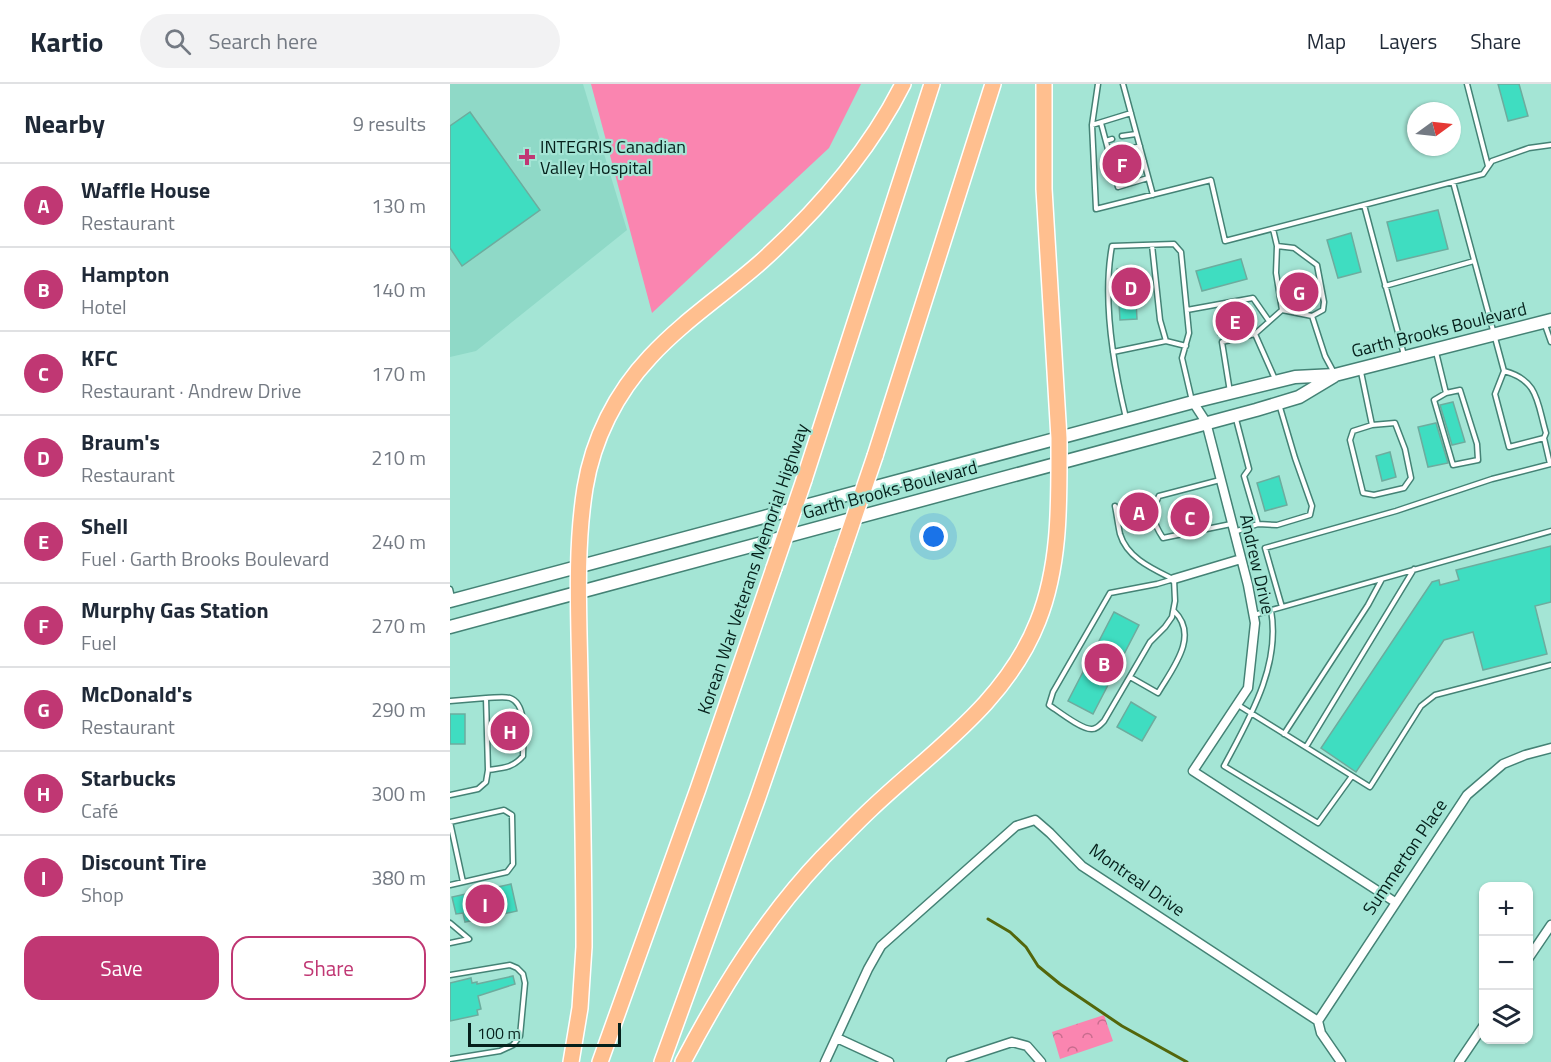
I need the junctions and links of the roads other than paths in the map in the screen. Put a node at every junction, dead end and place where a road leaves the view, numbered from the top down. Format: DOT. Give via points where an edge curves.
graph roads {
  1 [pos="903,84"];
  2 [pos="932,84"];
  3 [pos="993,84"];
  4 [pos="1044,84"];
  5 [pos="1098,84"];
  6 [pos="1123,84"];
  7 [pos="1467,84"];
  8 [pos="1131,113"];
  9 [pos="1101,123"];
  10 [pos="1092,125"];
  11 [pos="1136,134"];
  12 [pos="1122,136"];
  13 [pos="1112,139"];
  14 [pos="1106,141"];
  15 [pos="1551,145"];
  16 [pos="1140,146"];
  17 [pos="1126,150"];
  18 [pos="1116,152"];
  19 [pos="1109,154"];
  20 [pos="1144,160"];
  21 [pos="1130,164"];
  22 [pos="1119,167"];
  23 [pos="1488,167"];
  24 [pos="1113,168"];
  25 [pos="1148,178"];
  26 [pos="1453,182"];
  27 [pos="1153,195"];
  28 [pos="1364,205"];
  29 [pos="1273,229"];
  30 [pos="1152,244"];
  31 [pos="1277,246"];
  32 [pos="1474,261"];
  33 [pos="1385,286"];
  34 [pos="1187,310"];
  35 [pos="1282,310"];
  36 [pos="1312,316"];
  37 [pos="1269,321"];
  38 [pos="1547,321"];
  39 [pos="1255,334"];
  40 [pos="1493,335"];
  41 [pos="1166,341"];
  42 [pos="1551,342"];
  43 [pos="1185,346"];
  44 [pos="1435,349"];
  45 [pos="1113,352"];
  46 [pos="1404,356"];
  47 [pos="1360,368"];
  48 [pos="1504,371"];
  49 [pos="1335,375"];
  50 [pos="1276,382"];
  51 [pos="1230,393"];
  52 [pos="1446,393"];
  53 [pos="1192,402"];
  54 [pos="1279,403"];
  55 [pos="1235,415"];
  56 [pos="1126,419"];
  57 [pos="1206,422"];
  58 [pos="1372,425"];
  59 [pos="1059,438"];
  60 [pos="1544,438"];
  61 [pos="1059,463"];
  62 [pos="1551,464"];
  63 [pos="1221,480"];
  64 [pos="1115,506"];
  65 [pos="1258,524"];
  66 [pos="1233,528"];
  67 [pos="1551,531"];
  68 [pos="1241,559"];
  69 [pos="578,566"];
  70 [pos="1414,569"];
  71 [pos="1382,578"];
  72 [pos="1174,579"];
  73 [pos="579,593"];
  74 [pos="451,597"];
  75 [pos="1282,607"];
  76 [pos="1271,610"];
  77 [pos="1174,611"];
  78 [pos="1253,615"];
  79 [pos="450,627"];
  80 [pos="1551,665"];
  81 [pos="1130,676"];
  82 [pos="486,698"];
  83 [pos="450,701"];
  84 [pos="1238,704"];
  85 [pos="1252,714"];
  86 [pos="1284,734"];
  87 [pos="1306,747"];
  88 [pos="1551,748"];
  89 [pos="488,770"];
  90 [pos="1352,776"];
  91 [pos="450,795"];
  92 [pos="450,822"];
  93 [pos="463,882"];
  94 [pos="450,885"];
  95 [pos="1395,902"];
  96 [pos="450,923"];
  97 [pos="1551,925"];
  98 [pos="450,943"];
  99 [pos="1533,952"];
  100 [pos="450,975"];
  101 [pos="1318,1021"];
  102 [pos="1479,1032"];
  103 [pos="837,1038"];
  104 [pos="450,1059"];
  105 [pos="571,1062"];
  106 [pos="600,1062"];
  107 [pos="662,1062"];
  108 [pos="683,1062"];
  109 [pos="825,1062"];
  110 [pos="889,1062"];
  111 [pos="951,1062"];
  112 [pos="1041,1062"];
  113 [pos="1341,1062"];
  114 [pos="1459,1062"];
  1 -- 69 [label="highway" via="875,133 827,196 762,261 651,354 623,390 591,462"];
  2 -- 106 [label="highway, Korean War Veterans Memorial Highway, bridge" via="804,480"];
  3 -- 107 [label="highway, bridge" via="875,456"];
  4 -- 59 [label="highway" via="1044,189"];
  5 -- 10 [label="lane"];
  6 -- 8 [label="lane"];
  7 -- 23 [label="lane"];
  8 -- 9 [label="lane"];
  8 -- 11 [label="lane"];
  9 -- 10 [label="lane"];
  9 -- 14 [label="lane"];
  10 -- 27 [label="lane" via="1096,210"];
  11 -- 12 [label="lane"];
  11 -- 16 [label="lane"];
  13 -- 14 [label="lane"];
  14 -- 19 [label="lane"];
  15 -- 23 [label="lane" via="1529,148 1492,161"];
  16 -- 17 [label="lane"];
  16 -- 20 [label="lane"];
  18 -- 19 [label="lane"];
  19 -- 24 [label="lane"];
  20 -- 21 [label="lane"];
  20 -- 25 [label="lane"];
  22 -- 24 [label="lane"];
  23 -- 26 [label="lane" via="1483,174"];
  24 -- 25 [label="lane" via="1118,187"];
  25 -- 27 [label="lane"];
  26 -- 28 [label="lane"];
  26 -- 32 [label="lane"];
  27 -- 29 [label="lane" via="1211,180 1225,242"];
  28 -- 29 [label="lane"];
  28 -- 33 [label="lane"];
  29 -- 31 [label="lane"];
  30 -- 34 [label="lane" via="1174,244 1181,252"];
  30 -- 41 [label="lane"];
  30 -- 45 [label="lane" via="1112,246 1108,299"];
  31 -- 35 [label="lane" via="1276,273"];
  31 -- 36 [label="lane" via="1294,248 1317,265 1324,302 1323,310"];
  32 -- 33 [label="lane"];
  32 -- 40 [label="lane"];
  33 -- 46 [label="lane"];
  34 -- 37 [label="lane" via="1254,298"];
  34 -- 43 [label="lane" via="1189,333"];
  35 -- 36 [label="lane"];
  35 -- 37 [label="lane"];
  36 -- 49 [label="lane"];
  37 -- 39 [label="lane"];
  38 -- 40 [label="street, Garth Brooks Boulevard"];
  38 -- 42 [label="lane"];
  39 -- 50 [label="lane"];
  39 -- 51 [label="lane" via="1222,342"];
  40 -- 44 [label="street, Garth Brooks Boulevard"];
  40 -- 48 [label="lane"];
  41 -- 43 [label="lane"];
  41 -- 45 [label="lane"];
  43 -- 53 [label="lane" via="1182,358"];
  44 -- 46 [label="street, Garth Brooks Boulevard"];
  44 -- 52 [label="lane"];
  45 -- 56 [label="lane"];
  46 -- 47 [label="street, Garth Brooks Boulevard"];
  47 -- 49 [label="street, Garth Brooks Boulevard"];
  47 -- 58 [label="lane"];
  48 -- 60 [label="lane" via="1532,385 1546,433"];
  48 -- 60 [label="lane" via="1495,394 1509,447"];
  49 -- 50 [label="street, Garth Brooks Boulevard"];
  49 -- 54 [label="street, Garth Brooks Boulevard" via="1299,398"];
  50 -- 51 [label="street, Garth Brooks Boulevard"];
  51 -- 53 [label="street, Garth Brooks Boulevard"];
  52 -- 52 [label="lane" via="1460,390 1477,444 1478,460 1453,465 1434,400"];
  53 -- 56 [label="street, Garth Brooks Boulevard"];
  53 -- 57 [label="street, Andrew Drive"];
  54 -- 55 [label="street, Garth Brooks Boulevard"];
  54 -- 65 [label="lane" via="1312,506 1310,515 1277,525"];
  55 -- 57 [label="street, Garth Brooks Boulevard"];
  55 -- 65 [label="lane" via="1249,469 1244,476"];
  56 -- 59 [label="street, Garth Brooks Boulevard"];
  57 -- 61 [label="street, Garth Brooks Boulevard"];
  57 -- 63 [label="street, Andrew Drive"];
  58 -- 58 [label="lane" via="1353,431 1350,440 1363,493 1374,495 1404,488 1411,478 1395,423"];
  59 -- 61 [label="highway"];
  59 -- 69 [label="street, Garth Brooks Boulevard"];
  60 -- 62 [label="lane"];
  61 -- 73 [label="street, Garth Brooks Boulevard"];
  61 -- 108 [label="highway" via="1056,551 1038,622 1022,655 980,710 871,809 786,899 715,1002"];
  62 -- 75 [label="lane" via="1265,548"];
  63 -- 66 [label="street, Andrew Drive"];
  63 -- 66 [label="lane" via="1159,496 1152,507 1155,526 1163,538"];
  64 -- 72 [label="lane" via="1121,537 1128,548 1139,561"];
  65 -- 66 [label="lane"];
  66 -- 68 [label="street, Andrew Drive"];
  67 -- 70 [label="lane"];
  68 -- 72 [label="street"];
  68 -- 78 [label="street, Andrew Drive"];
  69 -- 73 [label="highway"];
  69 -- 74 [label="street, Garth Brooks Boulevard"];
  70 -- 71 [label="lane"];
  70 -- 87 [label="lane"];
  71 -- 75 [label="lane"];
  71 -- 86 [label="lane"];
  72 -- 77 [label="lane"];
  72 -- 81 [label="lane" via="1110,593 1049,705 1084,728 1097,728"];
  73 -- 79 [label="street, Garth Brooks Boulevard"];
  73 -- 105 [label="highway" via="584,947"];
  75 -- 76 [label="lane"];
  76 -- 78 [label="lane"];
  76 -- 85 [label="lane" via="1269,661"];
  77 -- 81 [label="lane"];
  77 -- 81 [label="lane" via="1184,626 1185,645 1158,693"];
  78 -- 84 [label="street, Andrew Drive" via="1248,688"];
  80 -- 90 [label="lane" via="1435,695 1421,706 1370,787"];
  82 -- 83 [label="lane"];
  82 -- 89 [label="lane"];
  82 -- 89 [label="lane" via="508,697 516,701 522,712 523,756 509,767"];
  84 -- 85 [label="lane"];
  84 -- 95 [label="street, Andrew Drive" via="1193,771"];
  85 -- 86 [label="lane"];
  85 -- 90 [label="lane" via="1224,766 1318,823"];
  86 -- 87 [label="lane"];
  87 -- 90 [label="lane"];
  88 -- 95 [label="street, Summerton Place" via="1503,764 1467,795"];
  89 -- 91 [label="lane" via="486,782 478,789"];
  92 -- 93 [label="lane"];
  92 -- 93 [label="lane" via="504,810 512,815 513,864 507,872"];
  93 -- 94 [label="lane"];
  95 -- 101 [label="street, Summerton Place"];
  96 -- 98 [label="lane" via="469,939"];
  97 -- 99 [label="street"];
  100 -- 104 [label="lane" via="510,965 523,974 525,983 520,1036 513,1044 500,1051"];
  101 -- 103 [label="street, Montreal Drive" via="1082,866 1035,820 1016,826 881,946"];
  101 -- 113 [label="street" via="1321,1033"];
  102 -- 114 [label="street"];
  103 -- 109 [label="street"];
  103 -- 110 [label="street"];
  111 -- 112 [label="street" via="1012,1042 1027,1046"];
}
